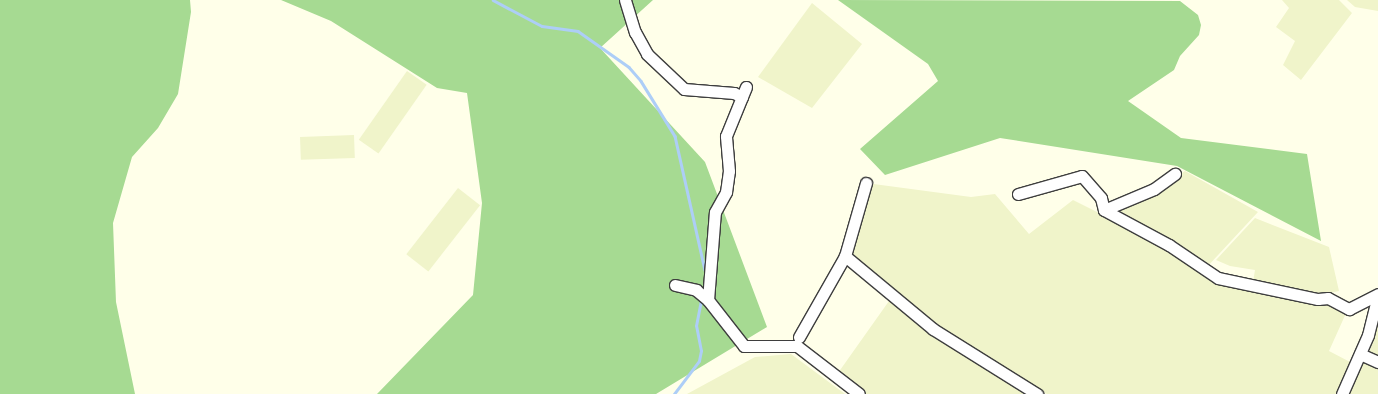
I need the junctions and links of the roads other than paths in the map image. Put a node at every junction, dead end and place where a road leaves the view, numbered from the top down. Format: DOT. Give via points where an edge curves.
graph roads {
  1 [pos="625,0"];
  2 [pos="1175,174"];
  3 [pos="866,183"];
  4 [pos="1018,194"];
  5 [pos="1104,210"];
  6 [pos="845,256"];
  7 [pos="675,285"];
  8 [pos="1378,294"];
  9 [pos="708,300"];
  10 [pos="799,338"];
  11 [pos="1360,354"];
  12 [pos="1378,362"];
  13 [pos="1343,393"];
  14 [pos="859,394"];
  15 [pos="1037,394"];
  1 -- 9 [label="street" via="635,32 647,54 684,89 744,92 726,136 726,192 715,212"];
  2 -- 5 [label="street" via="1154,188"];
  3 -- 6 [label="street"];
  4 -- 5 [label="street" via="1082,176 1101,198"];
  5 -- 8 [label="street" via="1169,245 1218,278 1328,298 1349,309"];
  6 -- 10 [label="street"];
  6 -- 15 [label="street" via="933,329"];
  7 -- 9 [label="street" via="696,290"];
  8 -- 11 [label="street"];
  9 -- 14 [label="street" via="744,346 798,346"];
  11 -- 12 [label="street"];
  11 -- 13 [label="street"];
}
